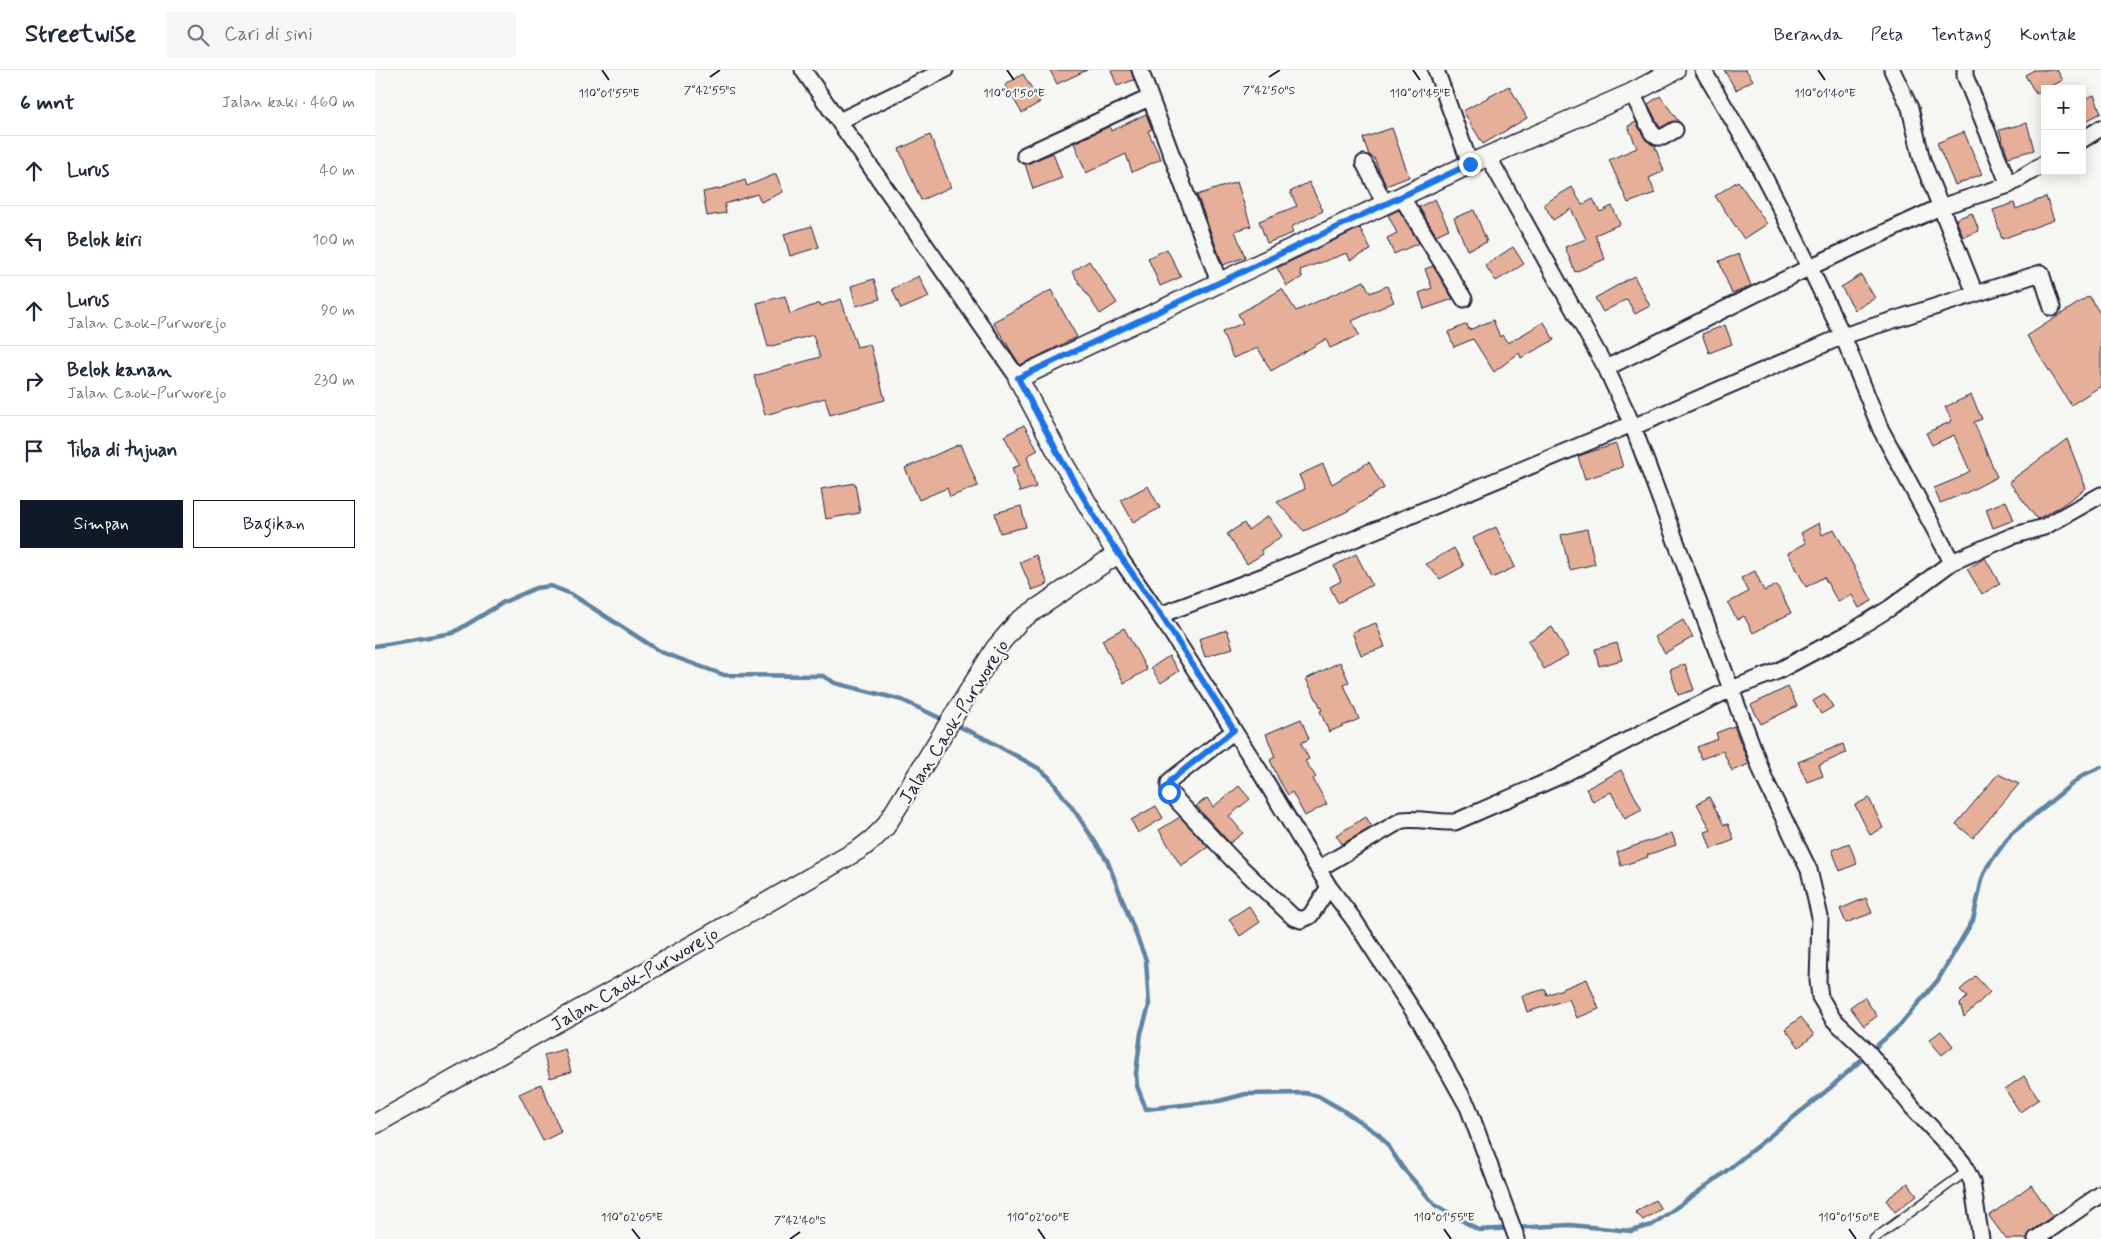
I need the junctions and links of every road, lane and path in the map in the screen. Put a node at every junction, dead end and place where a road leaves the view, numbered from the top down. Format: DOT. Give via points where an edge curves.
graph roads {
  1 [pos="803,70"];
  2 [pos="945,70"];
  3 [pos="1140,70"];
  4 [pos="1436,70"];
  5 [pos="1673,70"];
  6 [pos="1703,70"];
  7 [pos="1892,70"];
  8 [pos="1965,70"];
  9 [pos="1632,93"];
  10 [pos="1149,98"];
  11 [pos="839,122"];
  12 [pos="2101,128"];
  13 [pos="1675,130"];
  14 [pos="2086,137"];
  15 [pos="1025,154"];
  16 [pos="1488,156"];
  17 [pos="1364,163"];
  18 [pos="1470,164"];
  19 [pos="2041,165"];
  20 [pos="2009,185"];
  21 [pos="1393,200"];
  22 [pos="1940,207"];
  23 [pos="1810,267"];
  24 [pos="1219,282"];
  25 [pos="1975,294"];
  26 [pos="1464,299"];
  27 [pos="2052,308"];
  28 [pos="1843,336"];
  29 [pos="1606,368"];
  30 [pos="1018,378"];
  31 [pos="1632,426"];
  32 [pos="2101,495"];
  33 [pos="1117,554"];
  34 [pos="1952,562"];
  35 [pos="1161,615"];
  36 [pos="1731,690"];
  37 [pos="1234,730"];
  38 [pos="1318,869"];
  39 [pos="1329,887"];
  40 [pos="375,1124"];
  41 [pos="1965,1167"];
  42 [pos="2101,1194"];
  43 [pos="1516,1236"];
  44 [pos="1874,1239"];
  45 [pos="1981,1239"];
  46 [pos="2036,1239"];
  1 -- 11 [label="street"];
  2 -- 11 [label="street"];
  3 -- 10 [label="street"];
  4 -- 18 [label="street"];
  5 -- 9 [label="street"];
  6 -- 23 [label="street" via="1748,146"];
  7 -- 22 [label="street" via="1910,108 1923,160"];
  8 -- 20 [label="street"];
  9 -- 13 [label="street" via="1652,133 1663,137"];
  9 -- 16 [label="street"];
  10 -- 15 [label="street"];
  10 -- 24 [label="street"];
  11 -- 30 [label="street"];
  12 -- 14 [label="street"];
  16 -- 18 [label="street"];
  16 -- 29 [label="street"];
  17 -- 21 [label="street"];
  18 -- 21 [label="street"];
  19 -- 20 [label="street"];
  20 -- 22 [label="street"];
  21 -- 24 [label="street"];
  21 -- 26 [label="street"];
  22 -- 23 [label="street"];
  22 -- 25 [label="street"];
  23 -- 28 [label="street"];
  23 -- 29 [label="street"];
  24 -- 30 [label="street"];
  25 -- 27 [label="street" via="2041,273"];
  25 -- 28 [label="street"];
  28 -- 31 [label="street"];
  28 -- 34 [label="street" via="1881,430"];
  29 -- 31 [label="street"];
  30 -- 33 [label="street"];
  31 -- 35 [label="street" via="1277,572"];
  31 -- 36 [label="street"];
  32 -- 34 [label="street" via="2044,528 2012,536"];
  33 -- 35 [label="street"];
  33 -- 40 [label="street, Jalan Caok-Purworejo" via="1019,621 995,649 885,827 867,844"];
  34 -- 36 [label="street" via="1851,632 1778,672"];
  35 -- 37 [label="street"];
  36 -- 38 [label="street" via="1561,776 1468,817 1443,823 1415,818 1402,820"];
  36 -- 41 [label="street" via="1765,780 1815,888 1820,917 1820,997 1833,1019 1868,1052"];
  37 -- 38 [label="street"];
  37 -- 39 [label="street" via="1171,780 1169,792 1232,860 1293,917 1301,920 1310,916"];
  38 -- 39 [label="street"];
  39 -- 43 [label="street" via="1421,1023 1463,1098"];
  41 -- 44 [label="lane"];
  41 -- 45 [label="street" via="1972,1182"];
  42 -- 46 [label="street"];
}
